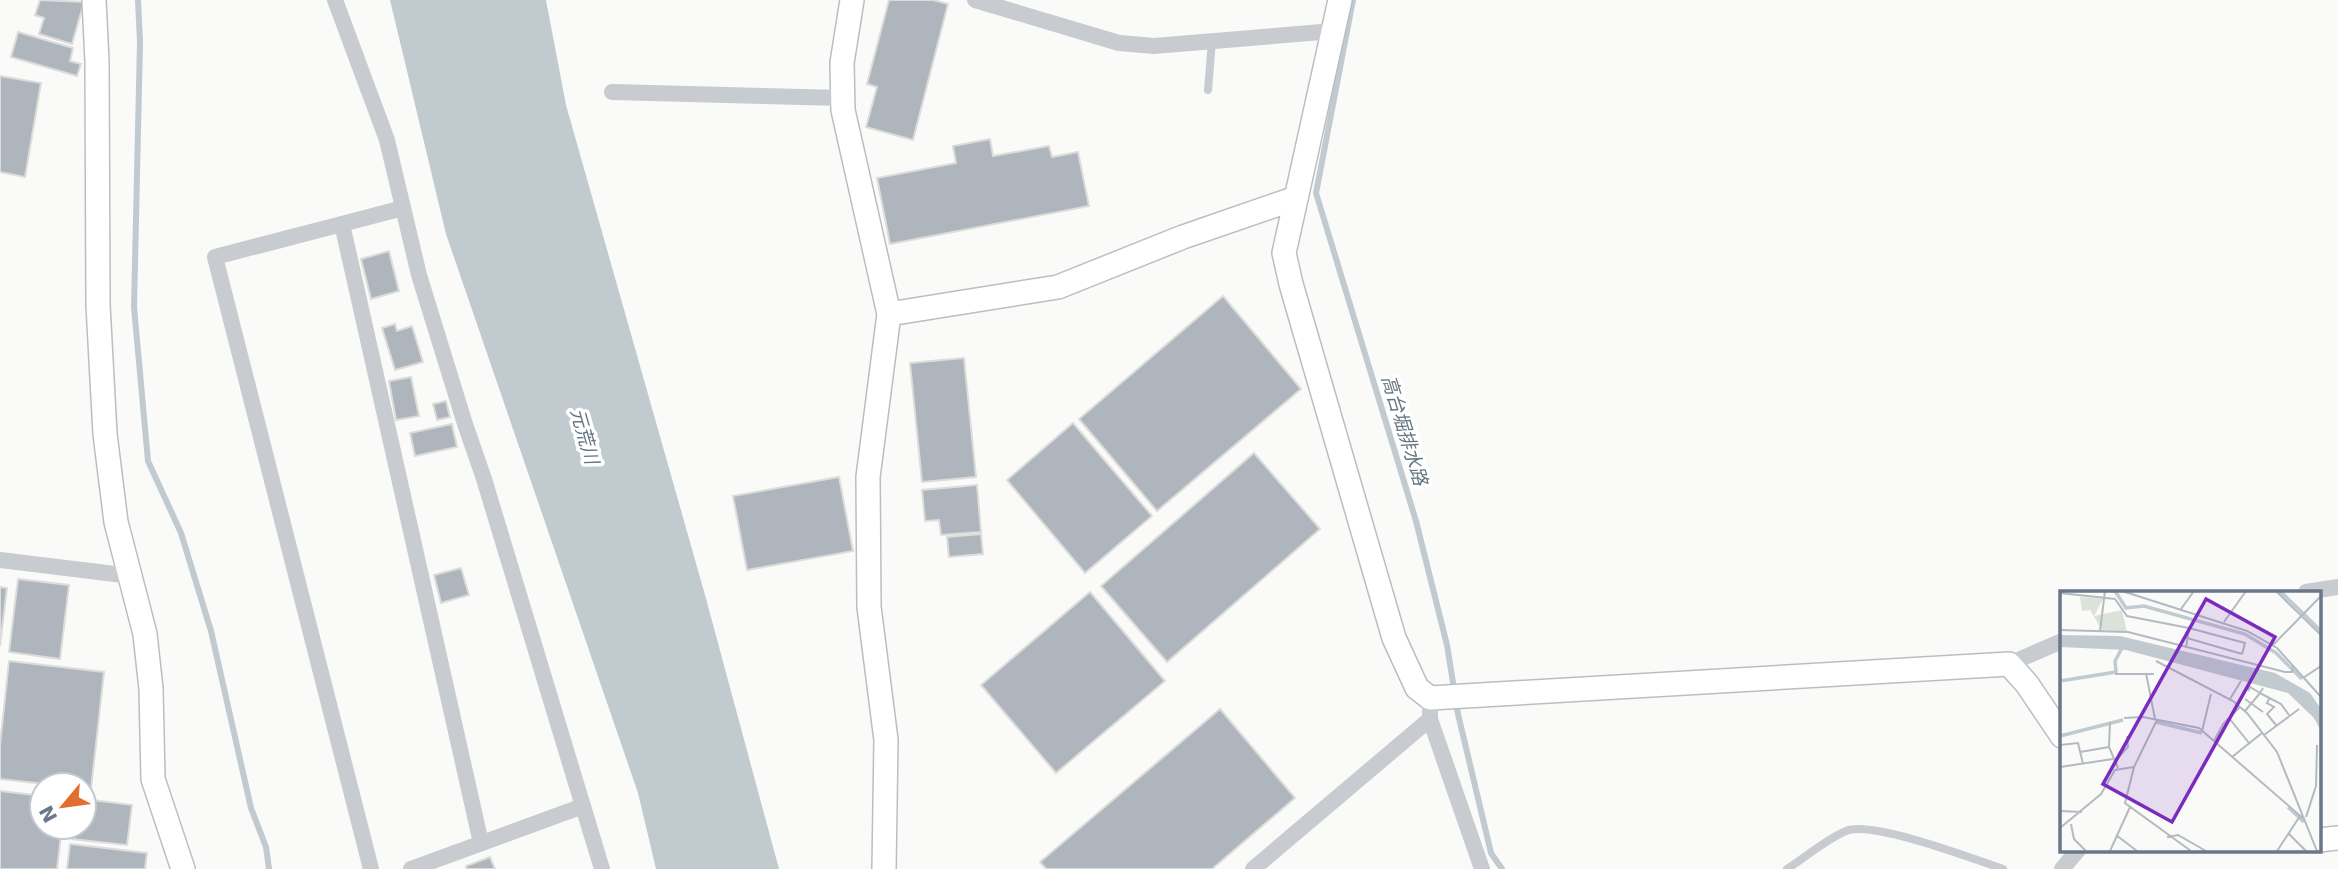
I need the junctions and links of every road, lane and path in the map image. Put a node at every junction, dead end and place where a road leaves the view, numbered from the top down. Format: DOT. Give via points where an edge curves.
graph roads {
  1 [pos="94,0"];
  2 [pos="335,0"];
  3 [pos="852,0"];
  4 [pos="975,0"];
  5 [pos="1036,0"];
  6 [pos="1340,0"];
  7 [pos="1030,16"];
  8 [pos="1334,30"];
  9 [pos="1212,41"];
  10 [pos="1208,90"];
  11 [pos="612,92"];
  12 [pos="843,98"];
  13 [pos="1296,198"];
  14 [pos="403,208"];
  15 [pos="342,224"];
  16 [pos="889,314"];
  17 [pos="0,560"];
  18 [pos="131,576"];
  19 [pos="2338,587"];
  20 [pos="2316,591"];
  21 [pos="2060,642"];
  22 [pos="2009,664"];
  23 [pos="1430,708"];
  24 [pos="2060,733"];
  25 [pos="583,806"];
  26 [pos="2338,838"];
  27 [pos="2320,840"];
  28 [pos="481,843"];
  29 [pos="2076,852"];
  30 [pos="183,869"];
  31 [pos="372,869"];
  32 [pos="411,869"];
  33 [pos="602,869"];
  34 [pos="884,869"];
  35 [pos="1253,869"];
  36 [pos="1482,869"];
  37 [pos="1787,869"];
  38 [pos="2003,869"];
  39 [pos="2062,869"];
  1 -- 18 [label="street" via="98,304 105,434 116,522"];
  2 -- 14 [label="street" via="387,140"];
  3 -- 12 [label="street" via="842,63"];
  4 -- 7 [label="street"];
  5 -- 7 [label="street"];
  6 -- 8 [label="street"];
  7 -- 9 [label="street" via="1119,43 1154,46"];
  8 -- 9 [label="street"];
  8 -- 13 [label="street"];
  9 -- 10 [label="lane"];
  11 -- 12 [label="street"];
  12 -- 16 [label="street"];
  13 -- 16 [label="street" via="1058,287"];
  13 -- 23 [label="street" via="1284,253 1291,284 1394,638"];
  14 -- 15 [label="street"];
  14 -- 25 [label="street" via="419,275"];
  15 -- 28 [label="street"];
  15 -- 31 [label="street" via="215,257"];
  16 -- 34 [label="street" via="868,477 869,607 886,740"];
  17 -- 18 [label="street"];
  18 -- 30 [label="street" via="145,635 151,689 153,779"];
  19 -- 20 [label="street"];
  21 -- 22 [label="street"];
  22 -- 23 [label="street"];
  22 -- 24 [label="street"];
  23 -- 35 [label="street"];
  23 -- 36 [label="street"];
  25 -- 28 [label="street"];
  25 -- 33 [label="street"];
  26 -- 27 [label="street"];
  28 -- 32 [label="street"];
  29 -- 39 [label="street"];
  37 -- 38 [label="lane" via="1848,830 1857,830 1912,839"];
}
